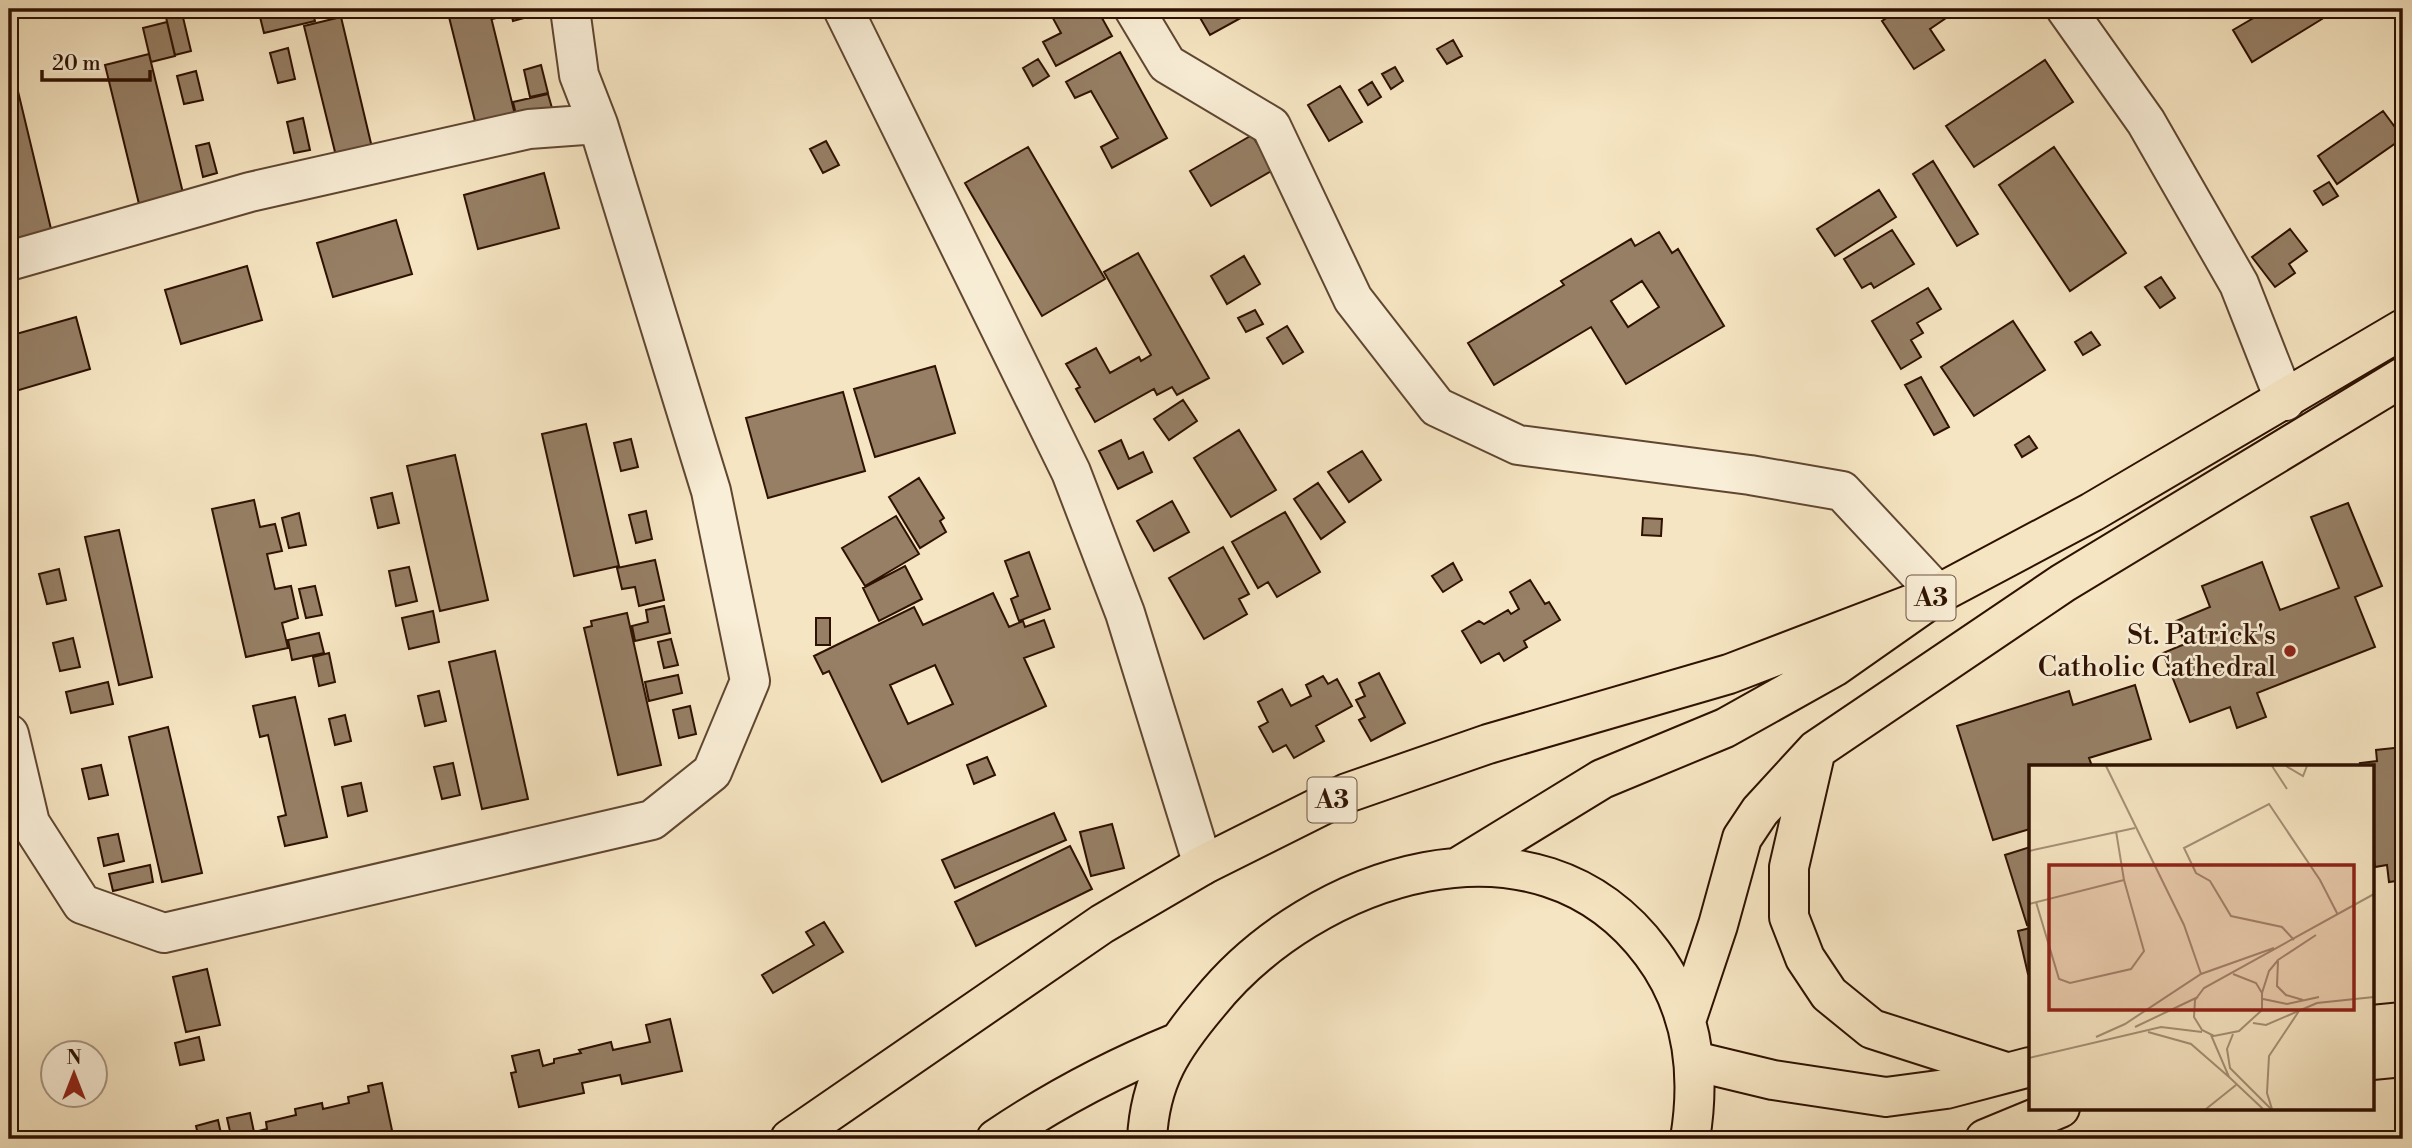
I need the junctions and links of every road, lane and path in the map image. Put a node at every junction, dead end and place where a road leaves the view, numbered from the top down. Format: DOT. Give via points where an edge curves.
graph roads {
  1 [pos="570,9"];
  2 [pos="843,9"];
  3 [pos="1134,9"];
  4 [pos="2066,9"];
  5 [pos="598,124"];
  6 [pos="9,261"];
  7 [pos="2403,329"];
  8 [pos="2403,377"];
  9 [pos="2285,401"];
  10 [pos="1938,594"];
  11 [pos="9,734"];
  12 [pos="1816,750"];
  13 [pos="1203,865"];
  14 [pos="1460,866"];
  15 [pos="1687,1018"];
  16 [pos="2403,1023"];
  17 [pos="2374,1025"];
  18 [pos="1176,1043"];
  19 [pos="2403,1057"];
  20 [pos="2374,1060"];
  21 [pos="1694,1061"];
  22 [pos="2018,1070"];
  23 [pos="2055,1110"];
  24 [pos="1992,1138"];
  25 [pos="790,1139"];
  26 [pos="996,1139"];
  27 [pos="1147,1139"];
  28 [pos="1690,1139"];
  1 -- 5 [label="street" via="579,75"];
  2 -- 13 [label="street" via="1071,472 1125,613"];
  3 -- 10 [label="street" via="1167,64 1271,126 1353,299 1437,407 1518,445 1842,491"];
  4 -- 9 [label="street" via="2146,122 2239,284"];
  5 -- 6 [label="street" via="530,129 250,192"];
  5 -- 11 [label="street" via="711,491 750,681 712,772 652,820 164,933 82,904 30,823"];
  7 -- 9 [label="main road, A3"];
  8 -- 12 [label="main road, A3" via="2063,583"];
  9 -- 10 [label="main road, A3"];
  10 -- 13 [label="main road, A3" via="1729,674 1488,744 1348,793"];
  10 -- 14 [label="main road, A3" via="1834,667 1725,728 1602,779"];
  12 -- 15 [label="main road, A3" via="1760,811 1742,838"];
  12 -- 22 [label="main road" via="1789,867 1789,918 1805,958 1829,994 1872,1029"];
  13 -- 25 [label="main road, A3" via="1102,924"];
  14 -- 15 [label="main road, A3" via="1509,867 1557,879 1601,902 1638,934 1667,973"];
  14 -- 18 [label="main road, A3" via="1371,888 1335,902 1279,935 1229,977"];
  15 -- 21 [label="main road, A3"];
  16 -- 17 [label="main road"];
  18 -- 26 [label="main road, A3" via="1072,1090"];
  18 -- 27 [label="main road, A3" via="1159,1073"];
  19 -- 20 [label="main road"];
  21 -- 22 [label="main road" via="1773,1080 1886,1097 1946,1089"];
  21 -- 28 [label="main road, A3" via="1696,1104"];
  23 -- 24 [label="main road"];
}
